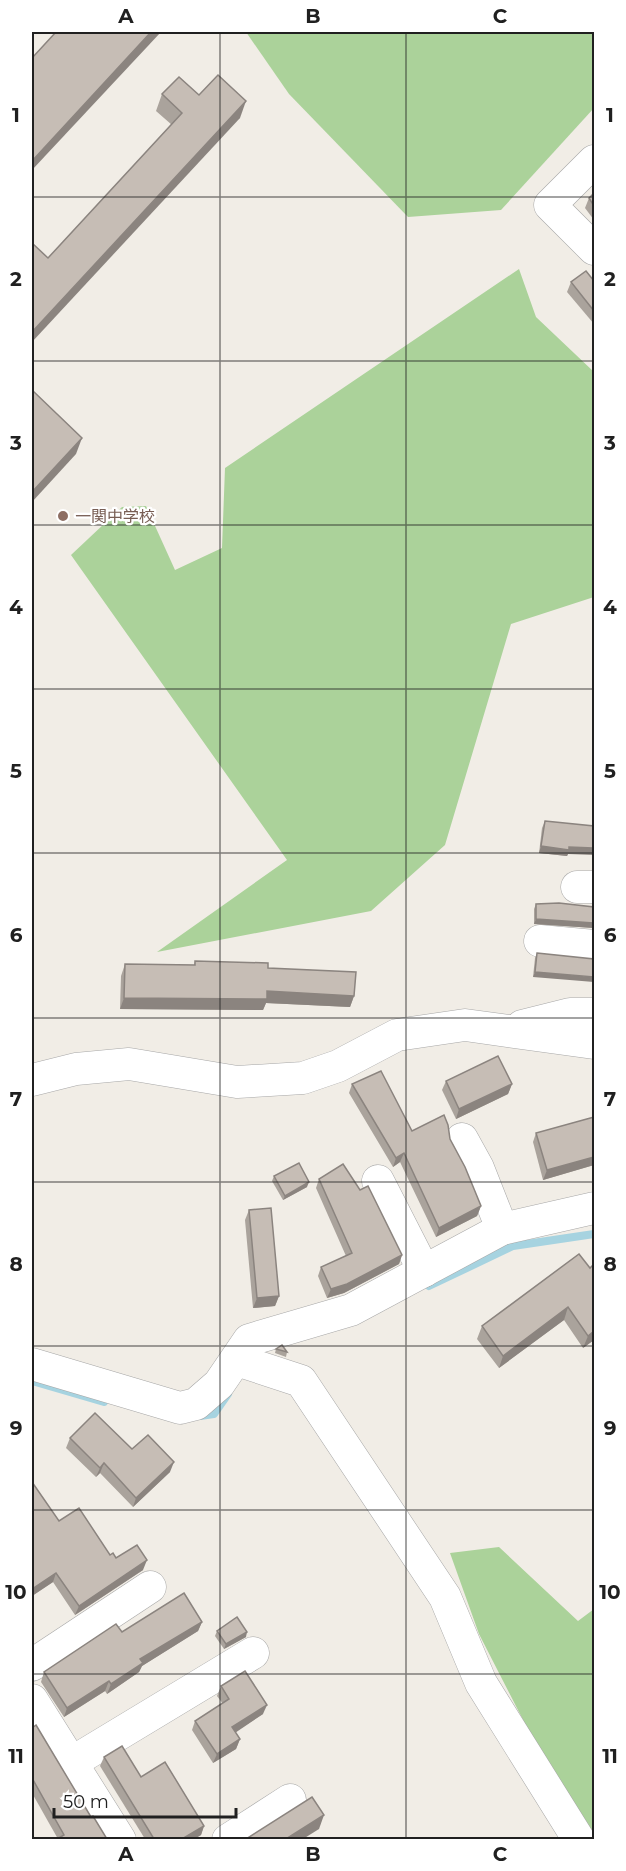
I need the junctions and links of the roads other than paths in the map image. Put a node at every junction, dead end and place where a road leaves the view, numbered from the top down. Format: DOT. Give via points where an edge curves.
graph roads {
  1 [pos="594,161"];
  2 [pos="594,249"];
  3 [pos="540,941"];
  4 [pos="594,946"];
  5 [pos="594,1014"];
  6 [pos="507,1030"];
  7 [pos="594,1043"];
  8 [pos="32,1080"];
  9 [pos="462,1139"];
  10 [pos="378,1180"];
  11 [pos="594,1208"];
  12 [pos="502,1229"];
  13 [pos="424,1271"];
  14 [pos="237,1360"];
  15 [pos="32,1364"];
  16 [pos="150,1587"];
  17 [pos="253,1653"];
  18 [pos="32,1665"];
  19 [pos="32,1700"];
  20 [pos="71,1763"];
  21 [pos="290,1800"];
  22 [pos="120,1839"];
  23 [pos="228,1839"];
  24 [pos="579,1839"];
  1 -- 2 [label="street" via="550,205"];
  3 -- 4 [label="street"];
  5 -- 6 [label="street" via="570,1014"];
  6 -- 7 [label="street"];
  6 -- 8 [label="street" via="465,1025 397,1035 338,1066 303,1078 237,1082 129,1064 76,1069"];
  9 -- 12 [label="street" via="478,1167"];
  10 -- 13 [label="street"];
  11 -- 12 [label="street"];
  12 -- 13 [label="street"];
  13 -- 14 [label="street" via="351,1310 249,1340"];
  14 -- 15 [label="street" via="219,1384 196,1404 180,1408"];
  14 -- 24 [label="street" via="301,1381 445,1597 481,1683"];
  16 -- 18 [label="street"];
  17 -- 20 [label="street"];
  19 -- 20 [label="street"];
  20 -- 22 [label="street"];
  21 -- 23 [label="street"];
}
